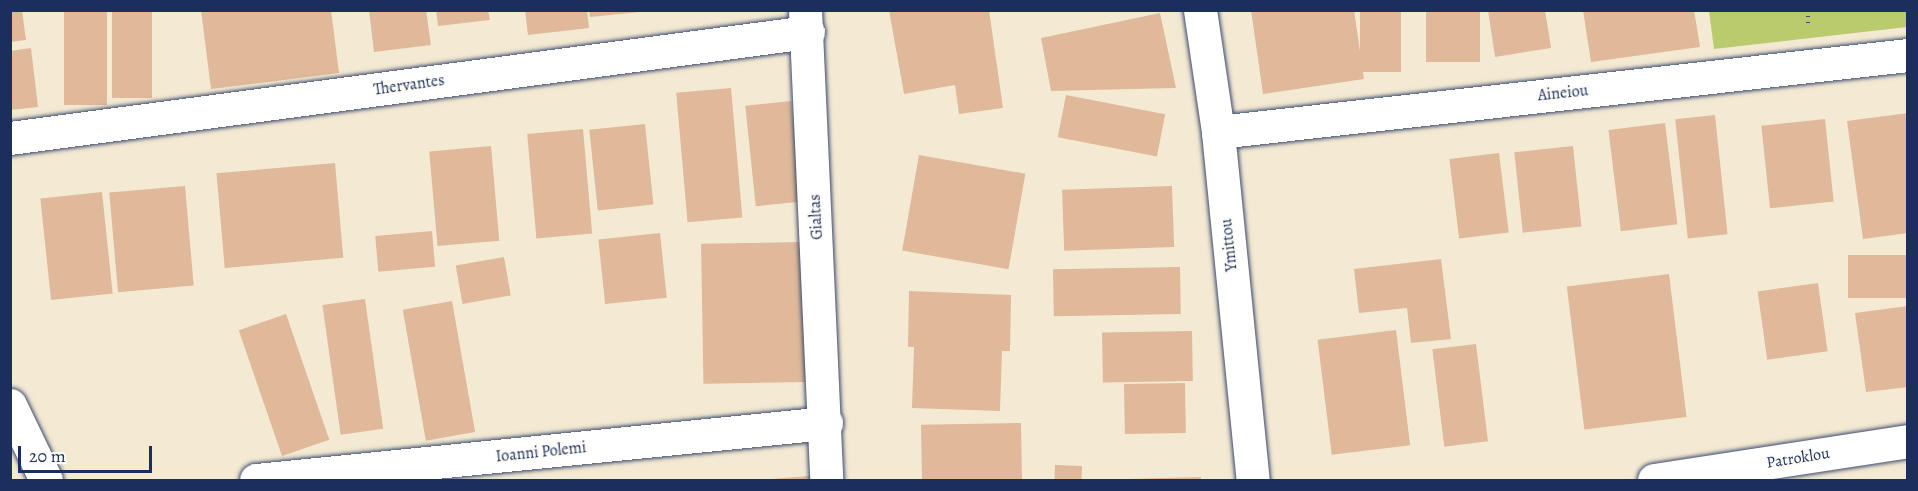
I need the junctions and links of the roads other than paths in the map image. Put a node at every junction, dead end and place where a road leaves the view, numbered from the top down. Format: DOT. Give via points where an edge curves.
graph roads {
  1 [pos="1200,10"];
  2 [pos="807,21"];
  3 [pos="1908,56"];
  4 [pos="1218,132"];
  5 [pos="10,138"];
  6 [pos="10,405"];
  7 [pos="826,423"];
  8 [pos="1908,441"];
  9 [pos="46,480"];
  10 [pos="255,480"];
  11 [pos="826,480"];
  12 [pos="1253,480"];
  13 [pos="1654,480"];
  1 -- 4 [label="street, Ymittou"];
  2 -- 5 [label="street, Thervantes"];
  2 -- 7 [label="street, Gialtas"];
  3 -- 4 [label="street, Aineiou"];
  4 -- 12 [label="street, Ymittou"];
  6 -- 9 [label="street"];
  7 -- 10 [label="street, Ioanni Polemi"];
  7 -- 11 [label="street, Gialtas"];
  8 -- 13 [label="street, Patroklou"];
}
